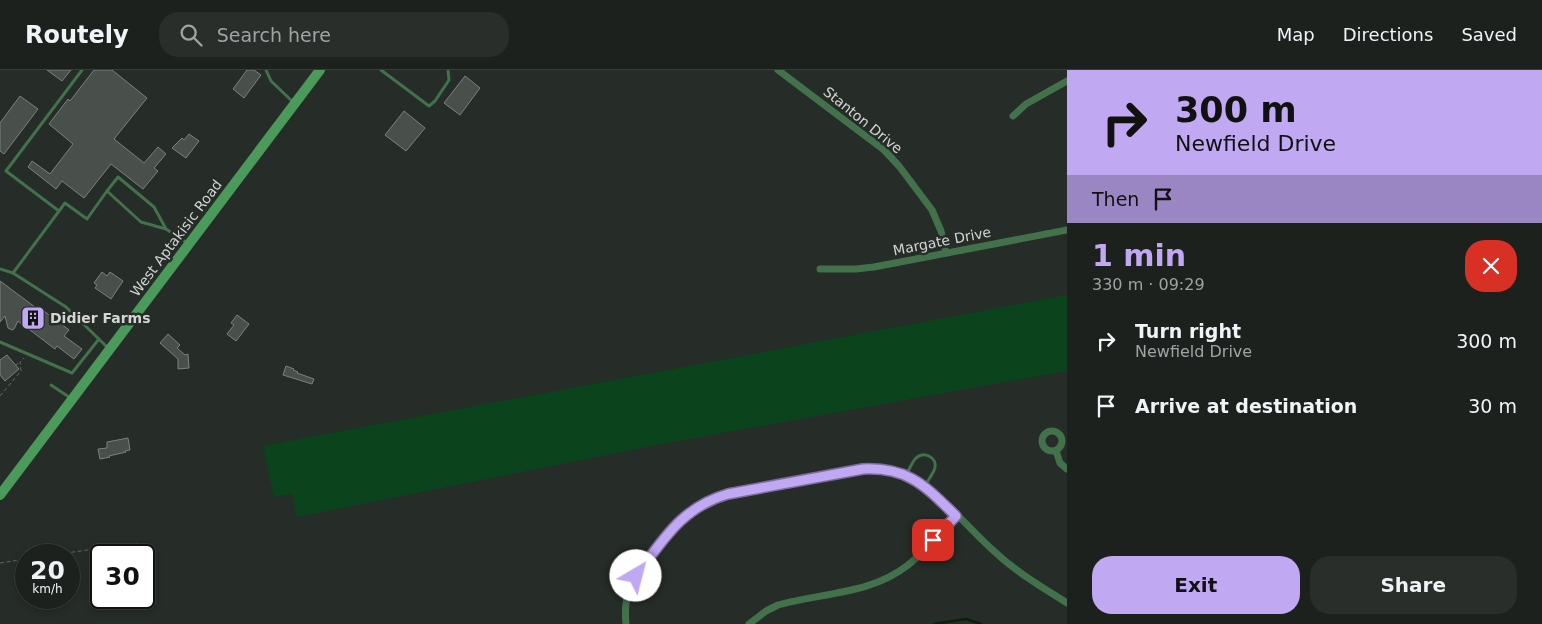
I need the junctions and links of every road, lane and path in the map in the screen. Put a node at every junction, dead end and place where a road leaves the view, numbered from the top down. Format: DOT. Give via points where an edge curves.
graph roads {
  1 [pos="82,70"];
  2 [pos="266,70"];
  3 [pos="320,70"];
  4 [pos="381,70"];
  5 [pos="448,70"];
  6 [pos="778,70"];
  7 [pos="1067,81"];
  8 [pos="295,104"];
  9 [pos="1013,116"];
  10 [pos="107,190"];
  11 [pos="59,211"];
  12 [pos="166,229"];
  13 [pos="1067,230"];
  14 [pos="189,245"];
  15 [pos="946,253"];
  16 [pos="0,269"];
  17 [pos="820,269"];
  18 [pos="14,273"];
  19 [pos="99,340"];
  20 [pos="0,342"];
  21 [pos="110,350"];
  22 [pos="28,353"];
  23 [pos="20,362"];
  24 [pos="15,365"];
  25 [pos="8,378"];
  26 [pos="13,380"];
  27 [pos="51,385"];
  28 [pos="0,396"];
  29 [pos="72,399"];
  30 [pos="1056,451"];
  31 [pos="1067,469"];
  32 [pos="906,476"];
  33 [pos="924,486"];
  34 [pos="0,495"];
  35 [pos="956,516"];
  36 [pos="137,543"];
  37 [pos="80,551"];
  38 [pos="15,561"];
  39 [pos="0,563"];
  40 [pos="1067,603"];
  41 [pos="626,624"];
  42 [pos="749,624"];
  1 -- 11 [label="lane" via="6,171"];
  2 -- 8 [label="lane" via="271,81"];
  3 -- 8 [label="main road, West Aptakisic Road"];
  4 -- 5 [label="lane" via="429,106 436,102 449,80"];
  6 -- 15 [label="street, Stanton Drive" via="884,150 899,166 937,219"];
  7 -- 9 [label="street" via="1026,104"];
  8 -- 14 [label="main road, West Aptakisic Road"];
  10 -- 11 [label="lane" via="86,219 65,203"];
  10 -- 12 [label="lane" via="141,222"];
  10 -- 12 [label="lane" via="118,177 154,207"];
  11 -- 18 [label="lane"];
  12 -- 14 [label="lane"];
  13 -- 15 [label="street, Margate Drive"];
  14 -- 21 [label="main road, West Aptakisic Road"];
  15 -- 17 [label="street, Margate Drive" via="856,269"];
  16 -- 18 [label="lane"];
  18 -- 19 [label="lane" via="66,307"];
  19 -- 21 [label="lane"];
  19 -- 22 [label="lane" via="72,373"];
  20 -- 22 [label="lane"];
  21 -- 29 [label="main road, West Aptakisic Road"];
  22 -- 23 [label="path"];
  23 -- 24 [label="path"];
  23 -- 26 [label="path" via="21,371"];
  25 -- 26 [label="path"];
  26 -- 28 [label="path"];
  27 -- 29 [label="lane"];
  29 -- 34 [label="main road, West Aptakisic Road"];
  30 -- 31 [label="street" via="1060,463"];
  32 -- 33 [label="street"];
  32 -- 33 [label="lane" via="918,456 930,456 935,467"];
  32 -- 41 [label="street" via="881,468 863,469 728,494 698,506 670,530 636,576 628,593"];
  33 -- 35 [label="street"];
  35 -- 40 [label="street" via="1020,572"];
  35 -- 42 [label="street" via="896,574 862,587 778,605"];
  36 -- 37 [label="path"];
  38 -- 39 [label="path"];
}
